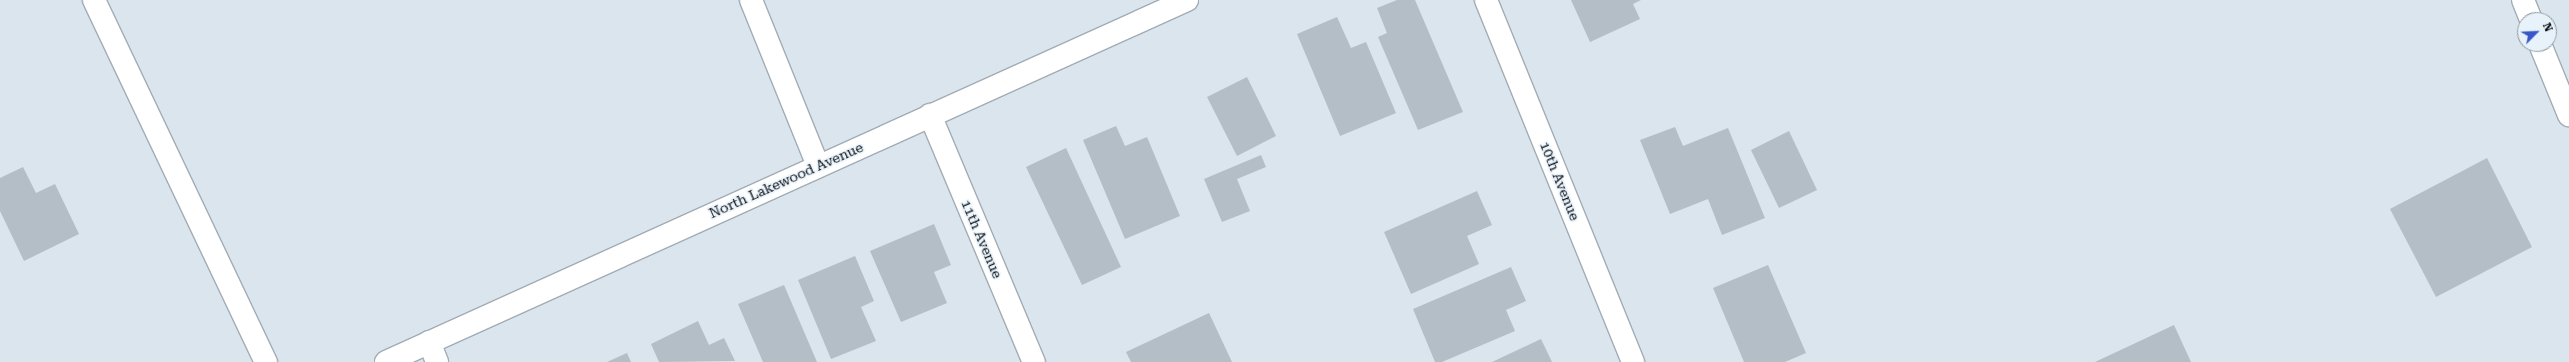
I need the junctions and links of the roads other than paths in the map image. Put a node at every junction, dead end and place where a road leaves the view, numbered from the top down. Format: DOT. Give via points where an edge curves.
graph roads {
  1 [pos="94,0"];
  2 [pos="751,0"];
  3 [pos="1187,0"];
  4 [pos="1486,0"];
  5 [pos="2523,0"];
  6 [pos="2528,12"];
  7 [pos="2543,52"];
  8 [pos="930,115"];
  9 [pos="2569,115"];
  10 [pos="818,166"];
  11 [pos="433,352"];
  12 [pos="266,362"];
  13 [pos="386,362"];
  14 [pos="1034,362"];
  15 [pos="1633,362"];
  1 -- 12 [label="street"];
  2 -- 10 [label="street"];
  3 -- 8 [label="street, North Lakewood Avenue"];
  4 -- 15 [label="street, 10th Avenue"];
  5 -- 6 [label="street"];
  7 -- 9 [label="street"];
  8 -- 10 [label="street, North Lakewood Avenue"];
  8 -- 14 [label="street, 11th Avenue"];
  10 -- 11 [label="street, North Lakewood Avenue"];
  11 -- 13 [label="street, North Lakewood Avenue"];
}
